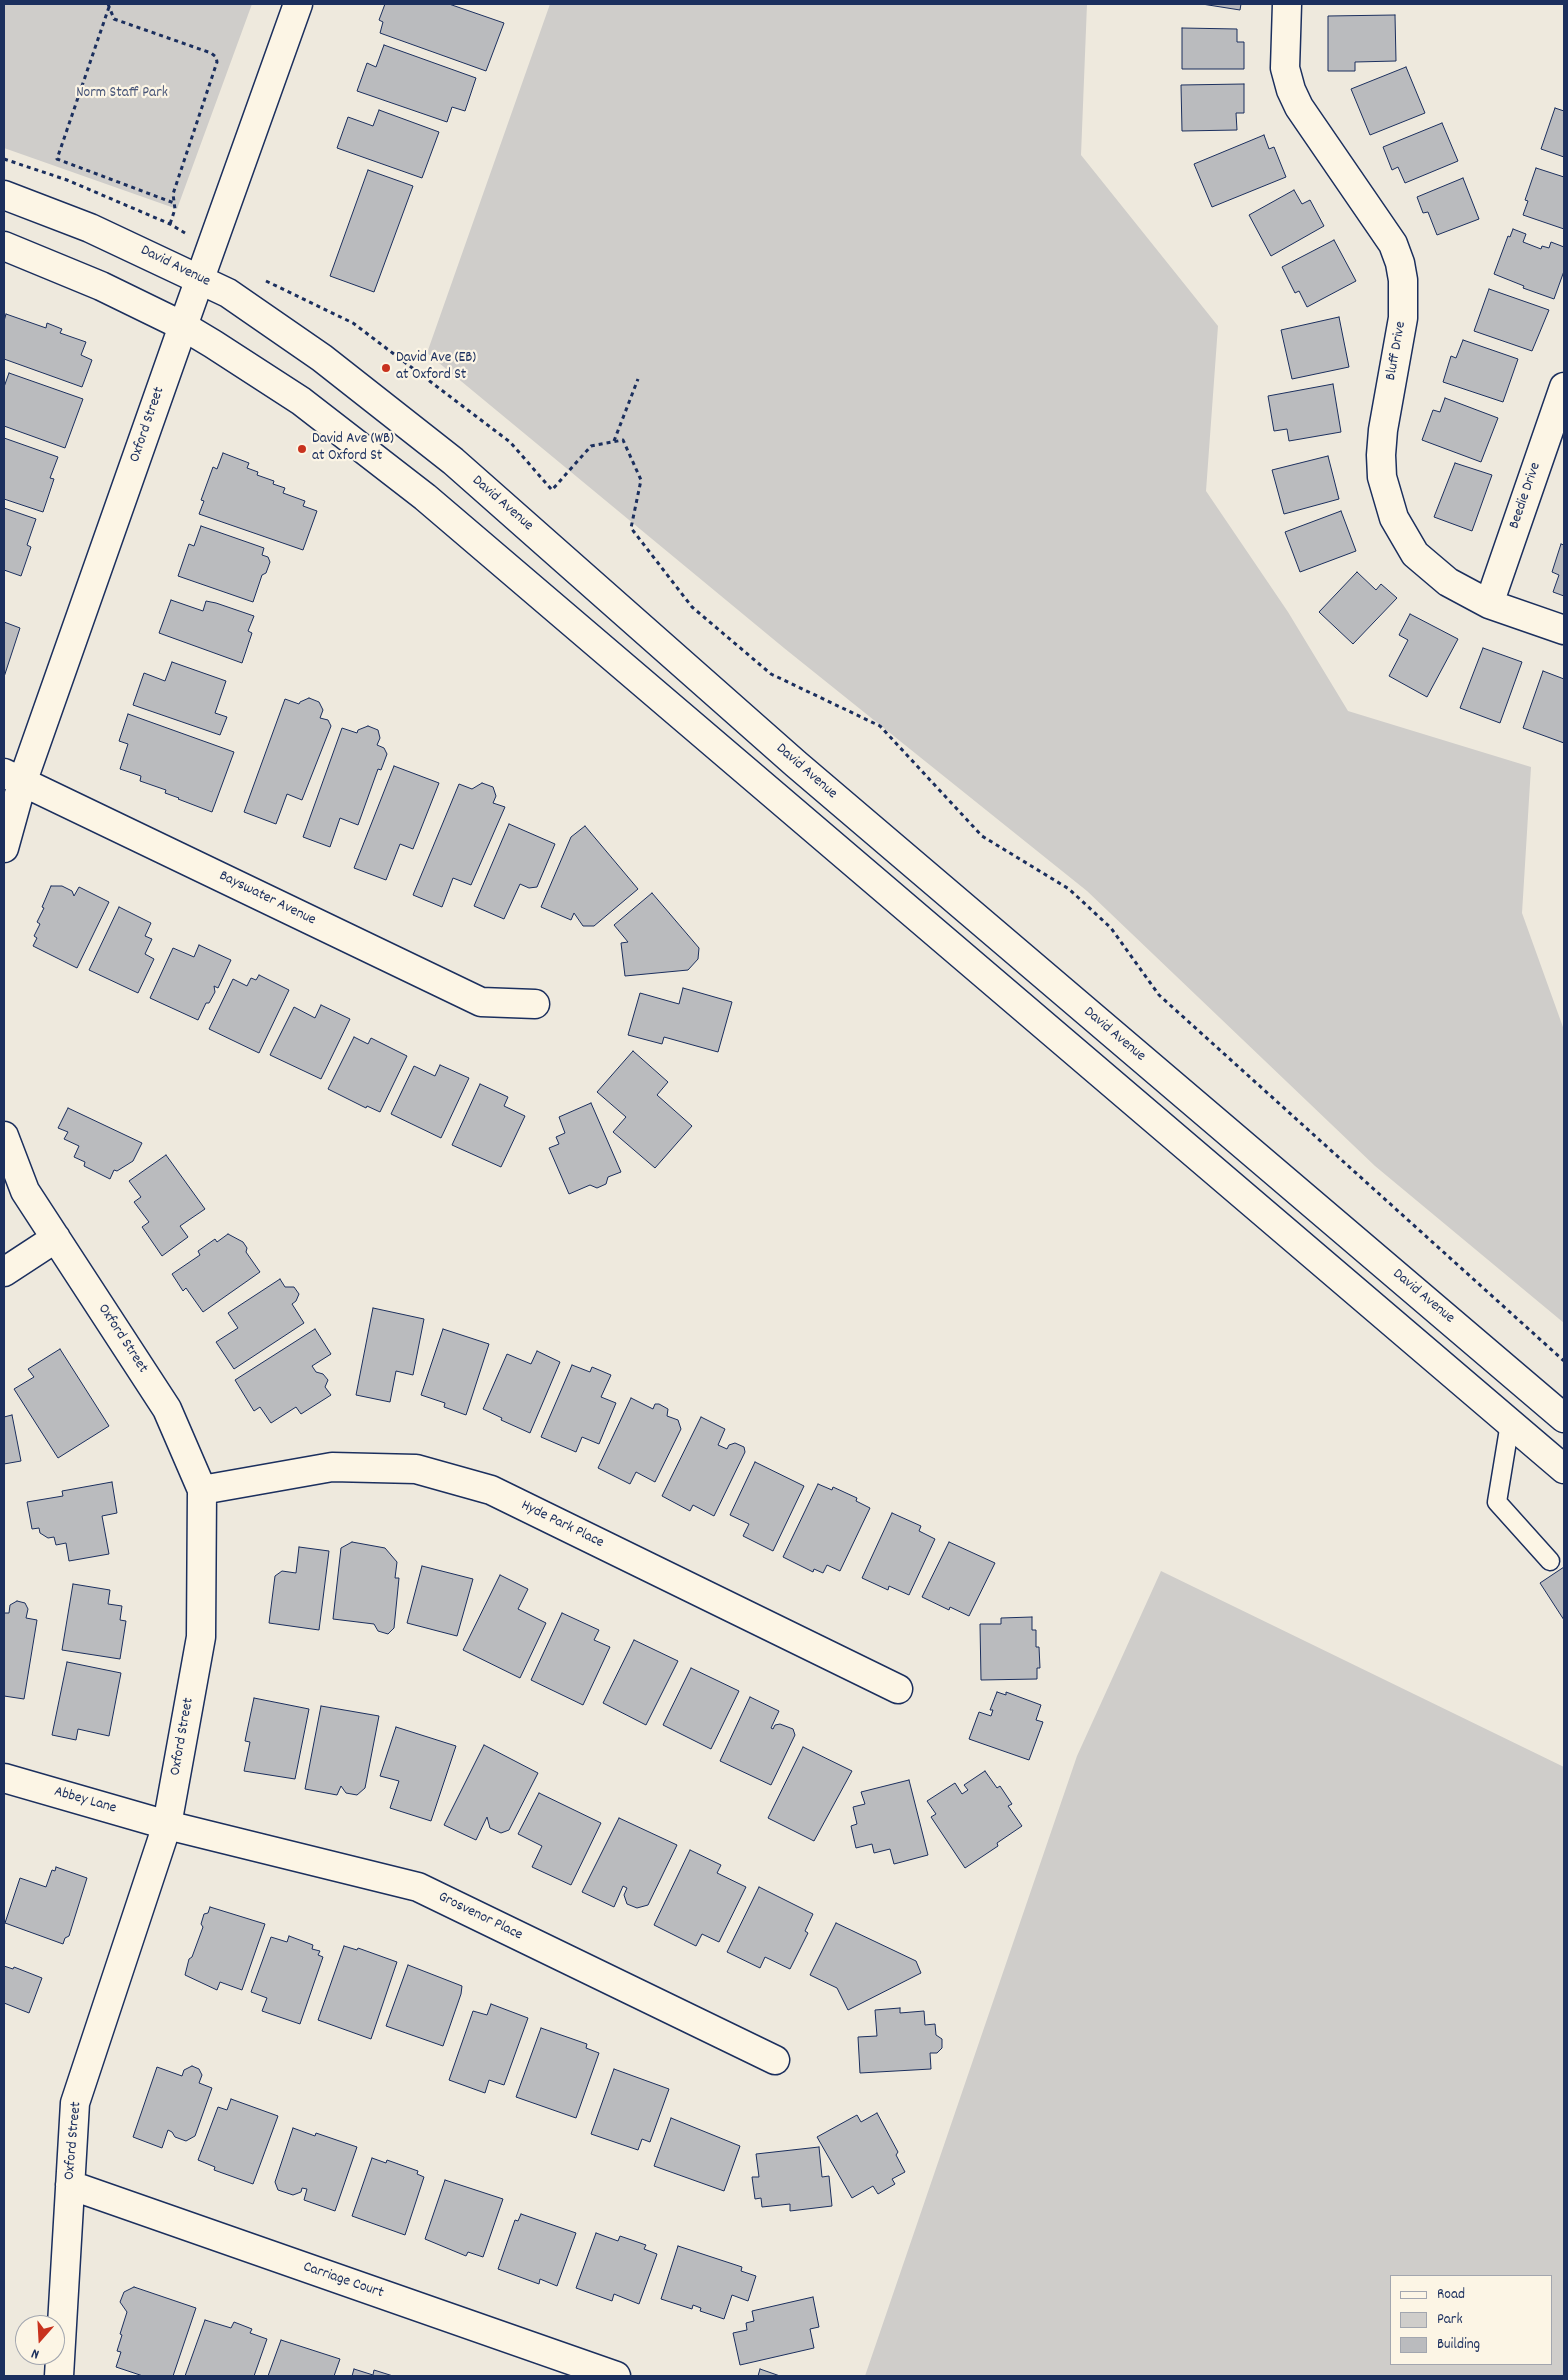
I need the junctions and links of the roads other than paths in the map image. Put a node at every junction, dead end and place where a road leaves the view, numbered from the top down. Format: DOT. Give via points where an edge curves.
graph roads {
  1 [pos="298,4"];
  2 [pos="1287,4"];
  3 [pos="4,195"];
  4 [pos="4,246"];
  5 [pos="201,280"];
  6 [pos="183,326"];
  7 [pos="1564,388"];
  8 [pos="1489,604"];
  9 [pos="1564,630"];
  10 [pos="13,778"];
  11 [pos="4,848"];
  12 [pos="535,1004"];
  13 [pos="4,1136"];
  14 [pos="56,1238"];
  15 [pos="4,1272"];
  16 [pos="1564,1418"];
  17 [pos="1510,1424"];
  18 [pos="1564,1470"];
  19 [pos="202,1490"];
  20 [pos="1550,1561"];
  21 [pos="898,1689"];
  22 [pos="4,1778"];
  23 [pos="167,1825"];
  24 [pos="775,2060"];
  25 [pos="70,2185"];
  26 [pos="59,2376"];
  27 [pos="616,2376"];
  1 -- 5 [label="street, Oxford Street"];
  2 -- 8 [label="street, Bluff Drive" via="1285,68 1291,90 1304,115 1393,244 1400,262 1403,318 1381,455 1386,497 1415,554 1448,582"];
  3 -- 5 [label="street, David Avenue" via="90,228"];
  4 -- 6 [label="street" via="66,270"];
  5 -- 6 [label="street, Oxford Street"];
  5 -- 16 [label="street, David Avenue" via="228,293 322,358 453,460 796,764"];
  6 -- 10 [label="street, Oxford Street"];
  6 -- 17 [label="street" via="301,401 425,497"];
  7 -- 8 [label="street, Beedie Drive"];
  8 -- 9 [label="street, Bluff Drive"];
  10 -- 11 [label="street, Oxford Street"];
  10 -- 12 [label="street, Bayswater Avenue" via="481,1002"];
  13 -- 14 [label="street, Oxford Street" via="25,1190"];
  14 -- 15 [label="street"];
  14 -- 19 [label="street, Oxford Street" via="167,1408"];
  17 -- 18 [label="street"];
  17 -- 20 [label="lane" via="1497,1502"];
  19 -- 21 [label="street, Hyde Park Place" via="332,1467 416,1470 491,1490"];
  19 -- 23 [label="street, Oxford Street" via="201,1637"];
  22 -- 23 [label="street, Abbey Lane"];
  23 -- 24 [label="street, Grosvenor Place" via="418,1888"];
  23 -- 25 [label="street, Oxford Street" via="75,2103"];
  25 -- 26 [label="street, Oxford Street"];
  25 -- 27 [label="street, Carriage Court"];
}
